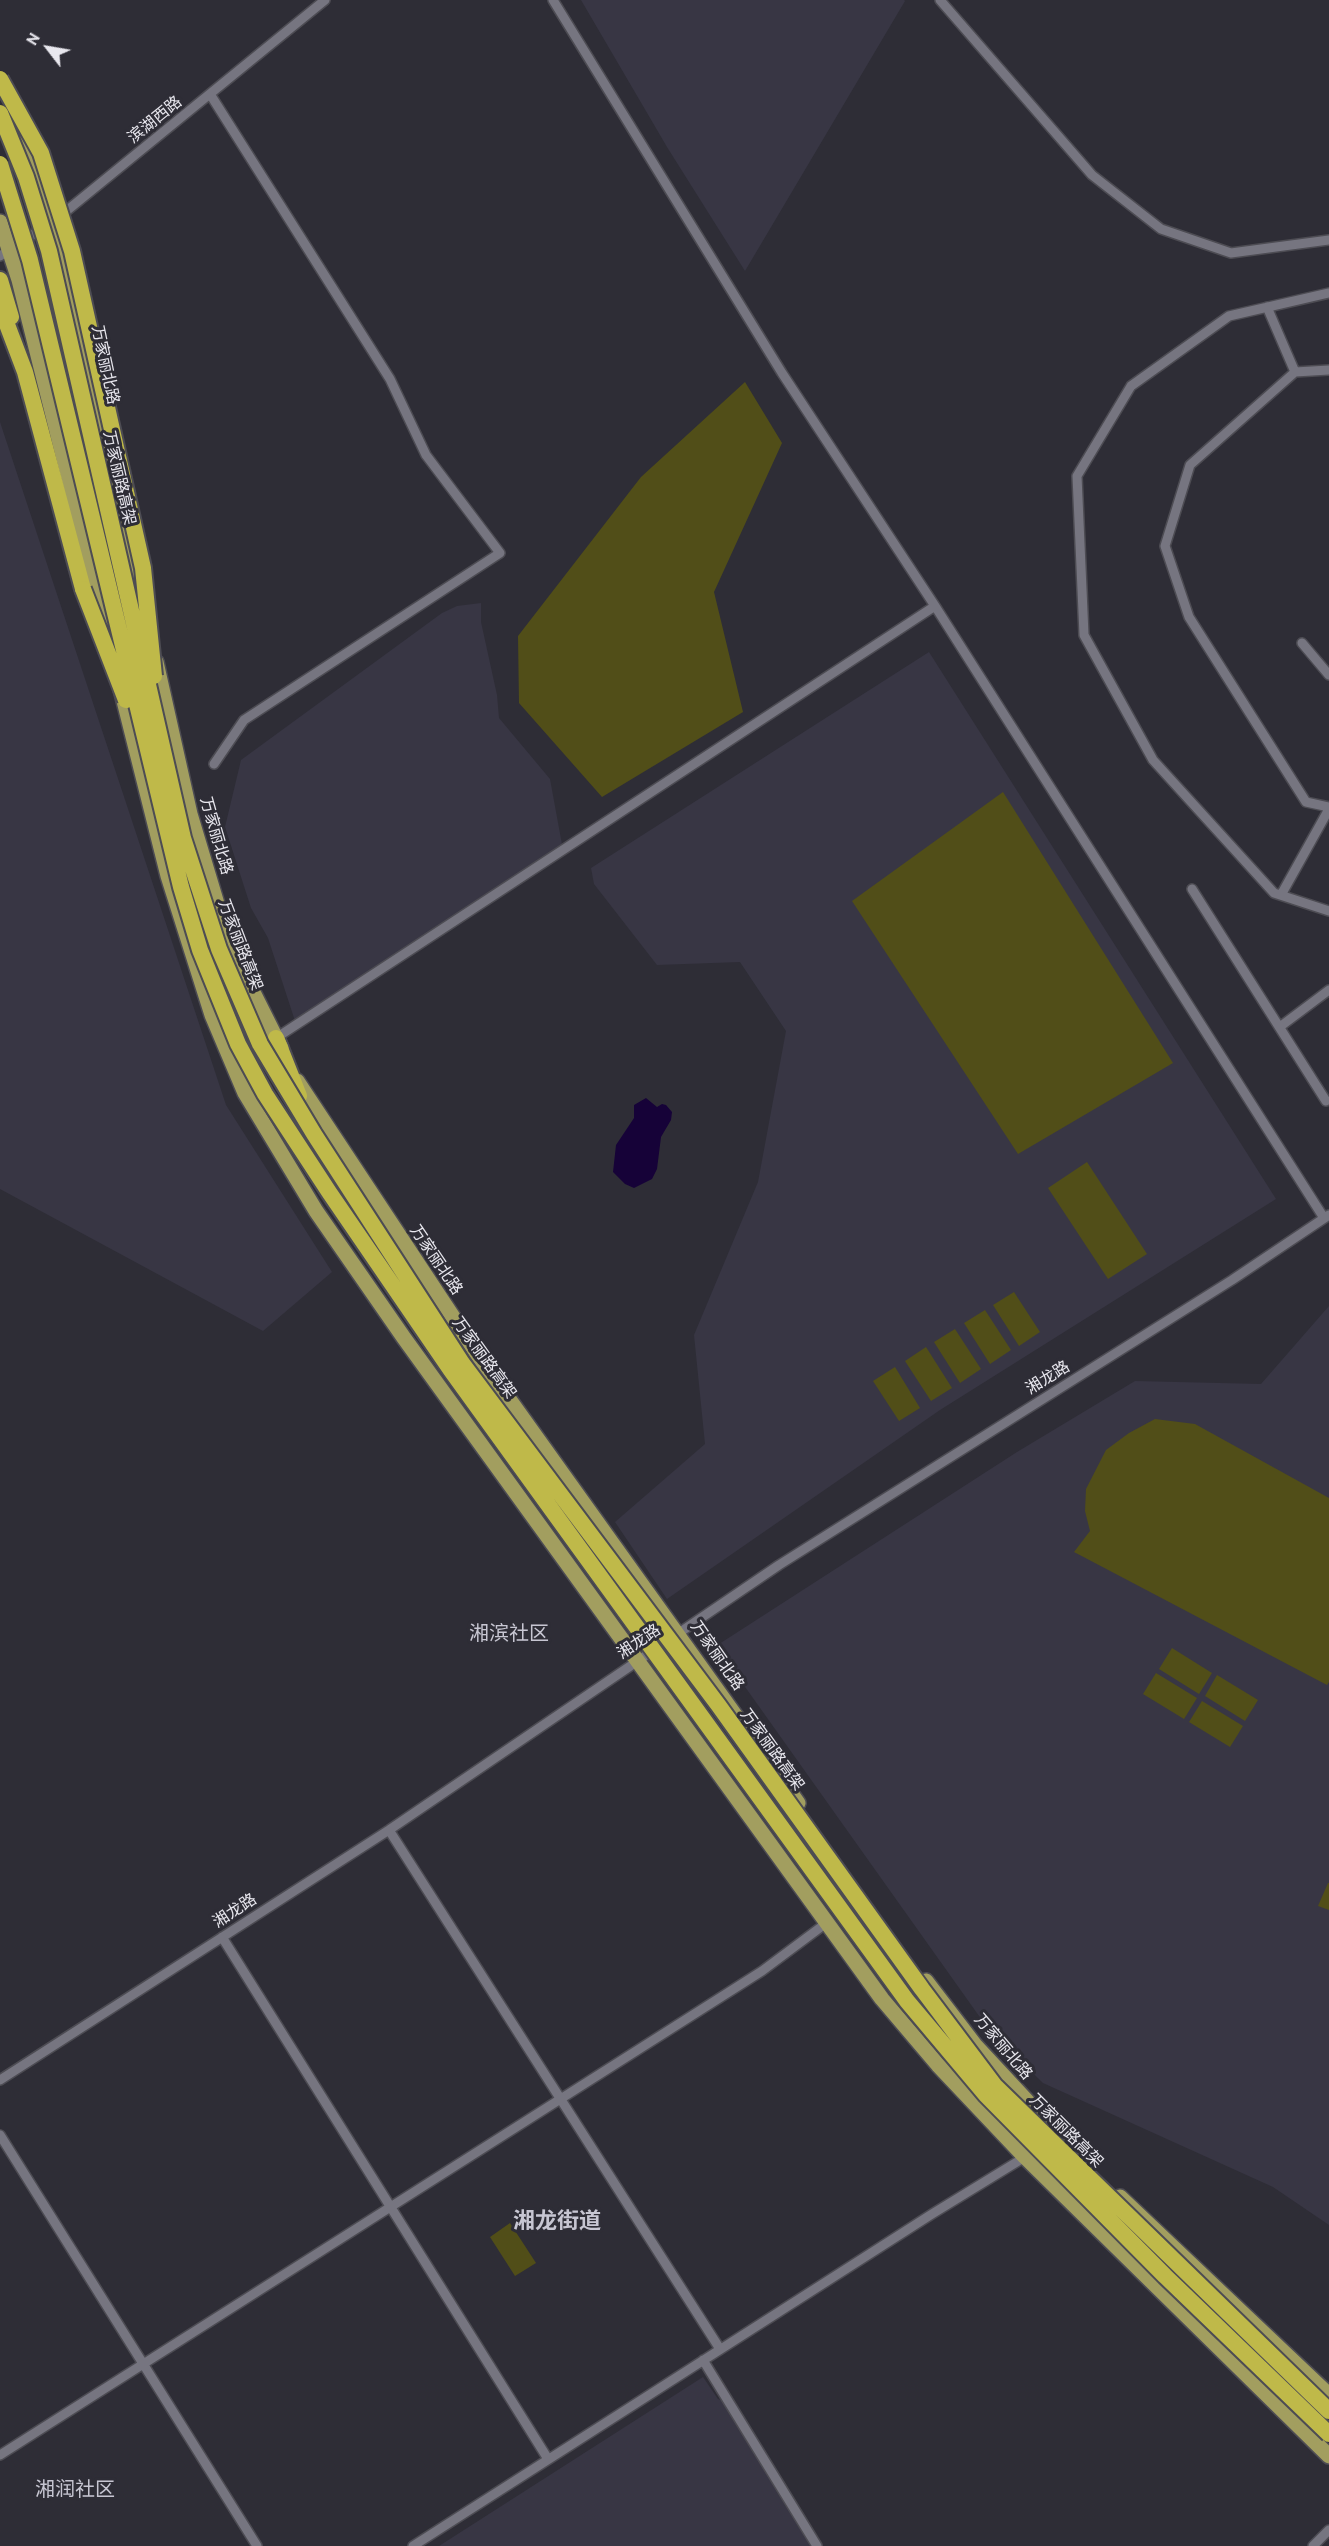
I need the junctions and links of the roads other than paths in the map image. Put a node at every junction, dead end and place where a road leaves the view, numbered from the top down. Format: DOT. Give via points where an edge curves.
graph roads {
  1 [pos="324,0"];
  2 [pos="553,0"];
  3 [pos="940,0"];
  4 [pos="0,79"];
  5 [pos="0,84"];
  6 [pos="210,94"];
  7 [pos="0,113"];
  8 [pos="0,164"];
  9 [pos="56,220"];
  10 [pos="0,222"];
  11 [pos="1329,240"];
  12 [pos="5,254"];
  13 [pos="0,280"];
  14 [pos="1329,293"];
  15 [pos="0,306"];
  16 [pos="1267,307"];
  17 [pos="1329,370"];
  18 [pos="25,372"];
  19 [pos="1295,372"];
  20 [pos="935,606"];
  21 [pos="1302,643"];
  22 [pos="1329,675"];
  23 [pos="155,755"];
  24 [pos="213,764"];
  25 [pos="1329,808"];
  26 [pos="1192,889"];
  27 [pos="1281,895"];
  28 [pos="1329,911"];
  29 [pos="1329,990"];
  30 [pos="1281,1026"];
  31 [pos="276,1038"];
  32 [pos="1326,1101"];
  33 [pos="1327,1216"];
  34 [pos="572,1509"];
  35 [pos="678,1634"];
  36 [pos="636,1661"];
  37 [pos="389,1830"];
  38 [pos="825,1924"];
  39 [pos="222,1937"];
  40 [pos="0,2080"];
  41 [pos="561,2099"];
  42 [pos="0,2135"];
  43 [pos="1025,2157"];
  44 [pos="391,2207"];
  45 [pos="720,2349"];
  46 [pos="703,2360"];
  47 [pos="142,2365"];
  48 [pos="1329,2395"];
  49 [pos="1329,2411"];
  50 [pos="1329,2434"];
  51 [pos="0,2455"];
  52 [pos="1329,2456"];
  53 [pos="549,2459"];
  54 [pos="1329,2529"];
  55 [pos="257,2546"];
  56 [pos="413,2546"];
  57 [pos="817,2546"];
  58 [pos="1313,2546"];
  1 -- 6 [label="street, 滨湖西路"];
  2 -- 20 [label="street" via="782,373"];
  3 -- 11 [label="street" via="1092,175 1161,229 1232,253"];
  4 -- 23 [label="highway, bridge" via="41,153 72,251 143,568"];
  5 -- 9 [label="main road, 万家丽北路"];
  6 -- 9 [label="street, 滨湖西路"];
  6 -- 24 [label="street" via="390,379 426,455 500,553 244,720"];
  7 -- 23 [label="highway, 万家丽路高架, bridge" via="26,177 49,251"];
  8 -- 23 [label="highway, 万家丽路高架, bridge" via="30,260"];
  9 -- 12 [label="street, 滨湖西路"];
  9 -- 31 [label="main road, 万家丽北路" via="190,814 229,944"];
  10 -- 12 [label="main road"];
  12 -- 36 [label="main road" via="168,876 212,1015 245,1093 316,1211"];
  13 -- 18 [label="highway"];
  14 -- 16 [label="street"];
  15 -- 18 [label="highway"];
  16 -- 19 [label="street"];
  16 -- 27 [label="street" via="1229,316 1131,386 1077,476 1084,635 1153,760 1274,893"];
  17 -- 19 [label="street"];
  18 -- 23 [label="highway, bridge" via="83,589"];
  19 -- 25 [label="street" via="1190,465 1166,546 1189,617 1306,802"];
  20 -- 31 [label="street"];
  20 -- 33 [label="street"];
  21 -- 22 [label="street"];
  23 -- 34 [label="highway, 万家丽路高架, bridge" via="215,938 260,1044 462,1363"];
  23 -- 50 [label="highway, 万家丽路高架, bridge" via="200,951 238,1044 329,1192 443,1360 907,2001 994,2104"];
  25 -- 27 [label="street"];
  26 -- 30 [label="street"];
  27 -- 28 [label="street"];
  29 -- 30 [label="street"];
  30 -- 32 [label="street"];
  31 -- 34 [label="highway, bridge" via="299,1096"];
  31 -- 35 [label="main road, 万家丽北路" via="303,1092 477,1354"];
  33 -- 35 [label="street, 湘龙路" via="779,1565"];
  34 -- 49 [label="highway, 万家丽路高架, bridge" via="995,2085"];
  35 -- 36 [label="street, 湘龙路"];
  35 -- 48 [label="main road, 万家丽北路" via="975,2045 1093,2171"];
  36 -- 37 [label="street, 湘龙路"];
  36 -- 38 [label="main road"];
  37 -- 39 [label="street, 湘龙路"];
  37 -- 41 [label="street"];
  38 -- 41 [label="street" via="762,1971"];
  38 -- 43 [label="main road" via="882,2000"];
  39 -- 40 [label="street, 湘龙路"];
  39 -- 44 [label="street"];
  41 -- 44 [label="street"];
  41 -- 45 [label="street"];
  42 -- 47 [label="street"];
  43 -- 45 [label="street"];
  43 -- 52 [label="main road"];
  44 -- 47 [label="street"];
  44 -- 53 [label="street"];
  45 -- 46 [label="street"];
  46 -- 53 [label="street"];
  46 -- 57 [label="street"];
  47 -- 51 [label="street"];
  47 -- 55 [label="street"];
  53 -- 56 [label="street"];
  54 -- 58 [label="street"];
}
